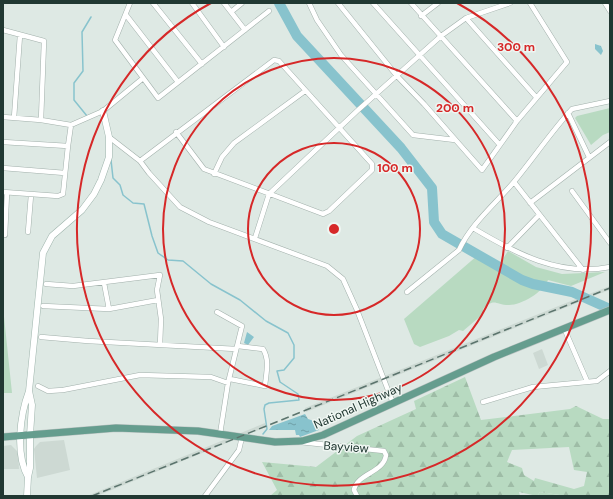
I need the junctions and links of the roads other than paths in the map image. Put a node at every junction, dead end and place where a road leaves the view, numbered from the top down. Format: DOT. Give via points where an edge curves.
graph roads {
  1 [pos="130,3"];
  2 [pos="153,3"];
  3 [pos="192,3"];
  4 [pos="224,3"];
  5 [pos="242,3"];
  6 [pos="309,3"];
  7 [pos="338,3"];
  8 [pos="374,3"];
  9 [pos="411,3"];
  10 [pos="438,3"];
  11 [pos="510,3"];
  12 [pos="530,3"];
  13 [pos="604,3"];
  14 [pos="269,11"];
  15 [pos="610,11"];
  16 [pos="231,12"];
  17 [pos="126,15"];
  18 [pos="421,16"];
  19 [pos="466,18"];
  20 [pos="3,30"];
  21 [pos="245,30"];
  22 [pos="20,35"];
  23 [pos="441,36"];
  24 [pos="224,47"];
  25 [pos="419,56"];
  26 [pos="202,64"];
  27 [pos="397,76"];
  28 [pos="142,79"];
  29 [pos="178,82"];
  30 [pos="305,91"];
  31 [pos="376,94"];
  32 [pos="536,97"];
  33 [pos="610,101"];
  34 [pos="103,111"];
  35 [pos="568,113"];
  36 [pos="3,117"];
  37 [pos="14,118"];
  38 [pos="41,120"];
  39 [pos="517,122"];
  40 [pos="71,125"];
  41 [pos="340,129"];
  42 [pos="176,132"];
  43 [pos="109,137"];
  44 [pos="455,140"];
  45 [pos="3,142"];
  46 [pos="610,142"];
  47 [pos="499,144"];
  48 [pos="68,146"];
  49 [pos="589,157"];
  50 [pos="140,161"];
  51 [pos="3,168"];
  52 [pos="65,172"];
  53 [pos="214,174"];
  54 [pos="514,182"];
  55 [pos="572,191"];
  56 [pos="5,193"];
  57 [pos="269,194"];
  58 [pos="31,195"];
  59 [pos="530,203"];
  60 [pos="539,216"];
  61 [pos="473,228"];
  62 [pos="28,232"];
  63 [pos="5,235"];
  64 [pos="255,238"];
  65 [pos="610,243"];
  66 [pos="507,248"];
  67 [pos="610,267"];
  68 [pos="583,270"];
  69 [pos="104,283"];
  70 [pos="46,284"];
  71 [pos="407,292"];
  72 [pos="158,300"];
  73 [pos="43,306"];
  74 [pos="109,309"];
  75 [pos="610,310"];
  76 [pos="217,312"];
  77 [pos="564,328"];
  78 [pos="41,337"];
  79 [pos="160,345"];
  80 [pos="237,347"];
  81 [pos="610,371"];
  82 [pos="229,381"];
  83 [pos="587,381"];
  84 [pos="38,386"];
  85 [pos="29,391"];
  86 [pos="483,402"];
  87 [pos="393,403"];
  88 [pos="220,434"];
  89 [pos="30,435"];
  90 [pos="20,436"];
  91 [pos="3,437"];
  92 [pos="242,437"];
  93 [pos="295,441"];
  94 [pos="28,477"];
  95 [pos="27,496"];
  96 [pos="205,496"];
  97 [pos="357,496"];
  1 -- 17 [label="street"];
  2 -- 26 [label="street"];
  3 -- 24 [label="street"];
  4 -- 16 [label="street"];
  5 -- 16 [label="street"];
  6 -- 31 [label="street" via="317,20 341,55"];
  7 -- 27 [label="street"];
  8 -- 25 [label="street"];
  9 -- 18 [label="street"];
  10 -- 18 [label="street"];
  11 -- 19 [label="street"];
  12 -- 32 [label="street" via="567,62"];
  13 -- 15 [label="street"];
  14 -- 21 [label="street"];
  16 -- 21 [label="street"];
  17 -- 28 [label="street" via="115,40"];
  17 -- 29 [label="street"];
  18 -- 23 [label="street"];
  19 -- 23 [label="street"];
  19 -- 32 [label="street"];
  20 -- 22 [label="street"];
  21 -- 24 [label="street"];
  22 -- 37 [label="street"];
  22 -- 38 [label="street" via="44,41"];
  23 -- 25 [label="street"];
  23 -- 39 [label="street"];
  24 -- 26 [label="street"];
  25 -- 27 [label="street"];
  25 -- 47 [label="street"];
  26 -- 29 [label="street"];
  27 -- 31 [label="street"];
  27 -- 44 [label="street"];
  28 -- 29 [label="street" via="158,98"];
  28 -- 34 [label="street"];
  30 -- 41 [label="street"];
  30 -- 42 [label="street" via="279,61 274,60"];
  30 -- 53 [label="street" via="234,143 222,157"];
  31 -- 41 [label="street"];
  31 -- 44 [label="street" via="413,135"];
  32 -- 39 [label="street"];
  33 -- 35 [label="street" via="572,109"];
  34 -- 40 [label="street"];
  34 -- 43 [label="main road"];
  35 -- 49 [label="street"];
  35 -- 54 [label="street"];
  36 -- 37 [label="street"];
  37 -- 38 [label="street"];
  38 -- 40 [label="street"];
  39 -- 47 [label="street"];
  40 -- 48 [label="street"];
  41 -- 57 [label="street"];
  41 -- 57 [label="street" via="372,164 372,170 335,206 323,214"];
  42 -- 50 [label="street"];
  42 -- 53 [label="street" via="204,169"];
  43 -- 50 [label="street"];
  43 -- 85 [label="main road" via="109,157 94,194 82,210 52,236 43,253"];
  44 -- 47 [label="street" via="482,170"];
  45 -- 48 [label="street"];
  46 -- 49 [label="street"];
  48 -- 52 [label="street"];
  49 -- 59 [label="street"];
  50 -- 64 [label="street" via="180,207 209,222"];
  51 -- 52 [label="street"];
  52 -- 58 [label="street" via="62,194"];
  53 -- 57 [label="street"];
  54 -- 59 [label="street"];
  54 -- 61 [label="street"];
  55 -- 65 [label="street"];
  56 -- 58 [label="street"];
  56 -- 63 [label="street"];
  57 -- 64 [label="street"];
  58 -- 62 [label="street"];
  59 -- 60 [label="street"];
  60 -- 66 [label="street"];
  60 -- 68 [label="street"];
  61 -- 66 [label="street"];
  61 -- 71 [label="street" via="459,250"];
  64 -- 87 [label="street" via="327,266 343,279"];
  66 -- 68 [label="street" via="537,262"];
  67 -- 68 [label="street"];
  69 -- 70 [label="street" via="73,286"];
  69 -- 72 [label="street" via="160,275"];
  69 -- 74 [label="street"];
  72 -- 74 [label="street"];
  72 -- 79 [label="street" via="161,319"];
  73 -- 74 [label="street"];
  75 -- 77 [label="main road, National Highway"];
  76 -- 80 [label="street" via="242,326"];
  77 -- 83 [label="street"];
  77 -- 87 [label="main road, National Highway"];
  78 -- 79 [label="street"];
  79 -- 80 [label="street"];
  80 -- 82 [label="street"];
  80 -- 82 [label="street" via="263,349 266,354 267,370 264,386"];
  81 -- 83 [label="street" via="597,381"];
  82 -- 84 [label="street" via="210,377 140,375 63,390 48,391"];
  82 -- 88 [label="street"];
  83 -- 86 [label="street" via="533,387"];
  85 -- 89 [label="main road" via="32,405"];
  85 -- 90 [label="main road" via="24,405"];
  87 -- 93 [label="main road, National Highway" via="323,435"];
  88 -- 89 [label="main road, National Highway" via="116,428"];
  88 -- 92 [label="main road, National Highway"];
  89 -- 90 [label="main road, National Highway"];
  89 -- 94 [label="main road"];
  90 -- 91 [label="main road, National Highway"];
  90 -- 94 [label="main road" via="23,469"];
  92 -- 93 [label="main road, National Highway" via="266,442"];
  92 -- 96 [label="street" via="239,450"];
  93 -- 97 [label="street, Bayview" via="384,451 386,455 383,464 356,484 354,490"];
  94 -- 95 [label="main road"];
}
